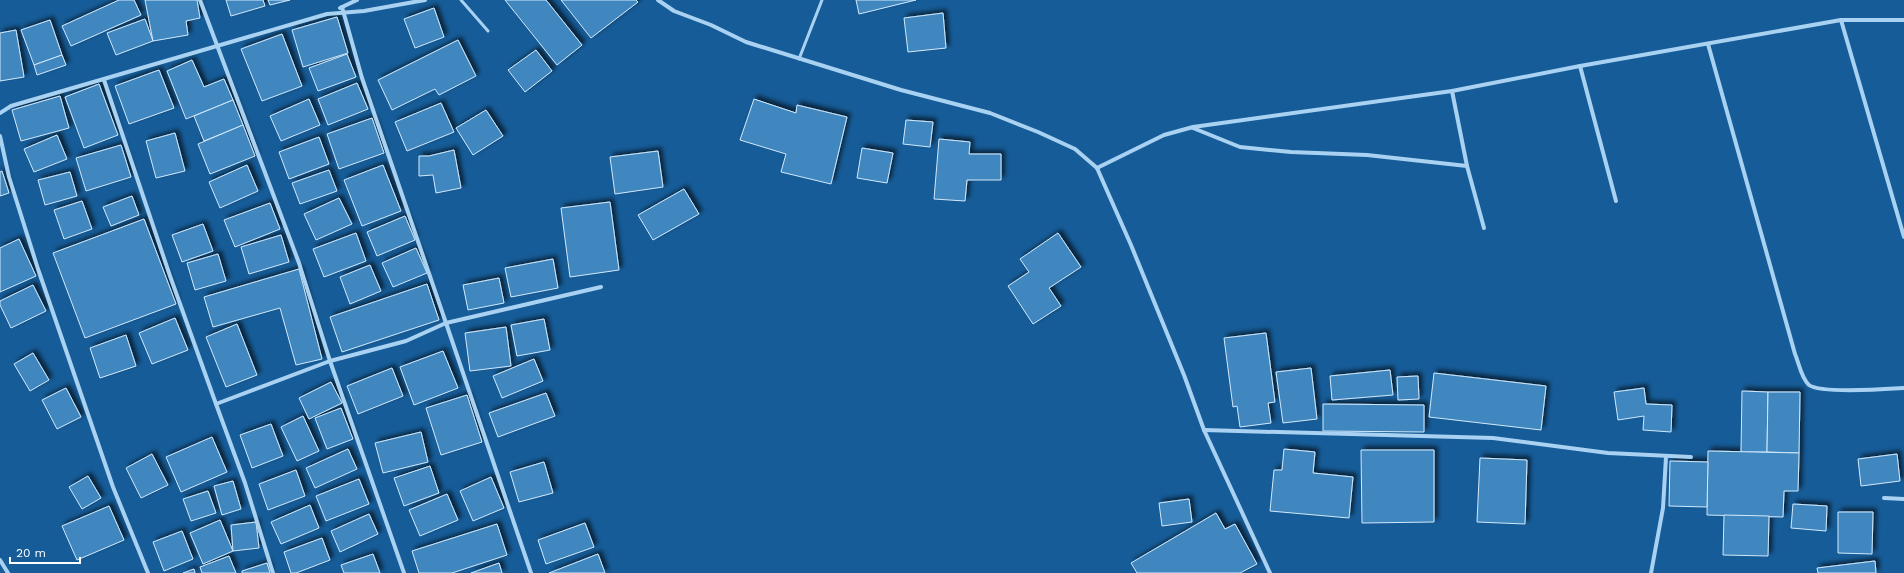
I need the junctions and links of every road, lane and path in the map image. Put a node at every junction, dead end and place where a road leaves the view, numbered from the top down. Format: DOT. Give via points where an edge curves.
graph roads {
  1 [pos="200,0"];
  2 [pos="357,0"];
  3 [pos="423,0"];
  4 [pos="460,0"];
  5 [pos="658,0"];
  6 [pos="822,0"];
  7 [pos="342,9"];
  8 [pos="1842,20"];
  9 [pos="1904,20"];
  10 [pos="488,31"];
  11 [pos="1708,44"];
  12 [pos="216,46"];
  13 [pos="799,59"];
  14 [pos="1580,66"];
  15 [pos="104,80"];
  16 [pos="1452,91"];
  17 [pos="0,114"];
  18 [pos="1193,128"];
  19 [pos="0,136"];
  20 [pos="1467,166"];
  21 [pos="1097,168"];
  22 [pos="1616,201"];
  23 [pos="1484,228"];
  24 [pos="1904,237"];
  25 [pos="601,287"];
  26 [pos="446,323"];
  27 [pos="330,361"];
  28 [pos="1904,388"];
  29 [pos="216,404"];
  30 [pos="1204,430"];
  31 [pos="1666,457"];
  32 [pos="1691,457"];
  33 [pos="1884,498"];
  34 [pos="1904,499"];
  35 [pos="0,560"];
  36 [pos="8,573"];
  37 [pos="148,573"];
  38 [pos="273,573"];
  39 [pos="404,573"];
  40 [pos="531,573"];
  41 [pos="1270,573"];
  42 [pos="1651,573"];
  1 -- 12 [label="street"];
  2 -- 7 [label="street"];
  3 -- 7 [label="street" via="364,11"];
  4 -- 10 [label="lane"];
  5 -- 13 [label="street" via="674,11 746,42"];
  6 -- 13 [label="lane"];
  7 -- 12 [label="street"];
  7 -- 26 [label="street" via="362,78"];
  8 -- 9 [label="street"];
  8 -- 11 [label="street"];
  8 -- 24 [label="street"];
  11 -- 14 [label="street"];
  11 -- 28 [label="street" via="1795,354 1804,378 1810,385 1828,389"];
  12 -- 15 [label="street"];
  12 -- 27 [label="street" via="299,263"];
  13 -- 21 [label="street" via="901,90 990,113 1074,149"];
  14 -- 16 [label="street"];
  14 -- 22 [label="street"];
  15 -- 17 [label="street" via="11,106"];
  15 -- 29 [label="street"];
  16 -- 18 [label="street"];
  16 -- 20 [label="street"];
  18 -- 20 [label="street" via="1240,148 1367,155"];
  18 -- 21 [label="street" via="1164,135"];
  19 -- 37 [label="street" via="17,203 46,290 114,487"];
  20 -- 23 [label="street"];
  21 -- 30 [label="street" via="1134,252"];
  25 -- 26 [label="street"];
  26 -- 27 [label="street" via="406,341"];
  26 -- 40 [label="street"];
  27 -- 29 [label="street"];
  27 -- 39 [label="street"];
  29 -- 38 [label="street" via="245,483"];
  30 -- 31 [label="street" via="1493,438 1608,453"];
  30 -- 41 [label="street"];
  31 -- 32 [label="street"];
  31 -- 42 [label="street" via="1660,532"];
  33 -- 34 [label="street"];
  35 -- 36 [label="street"];
}
